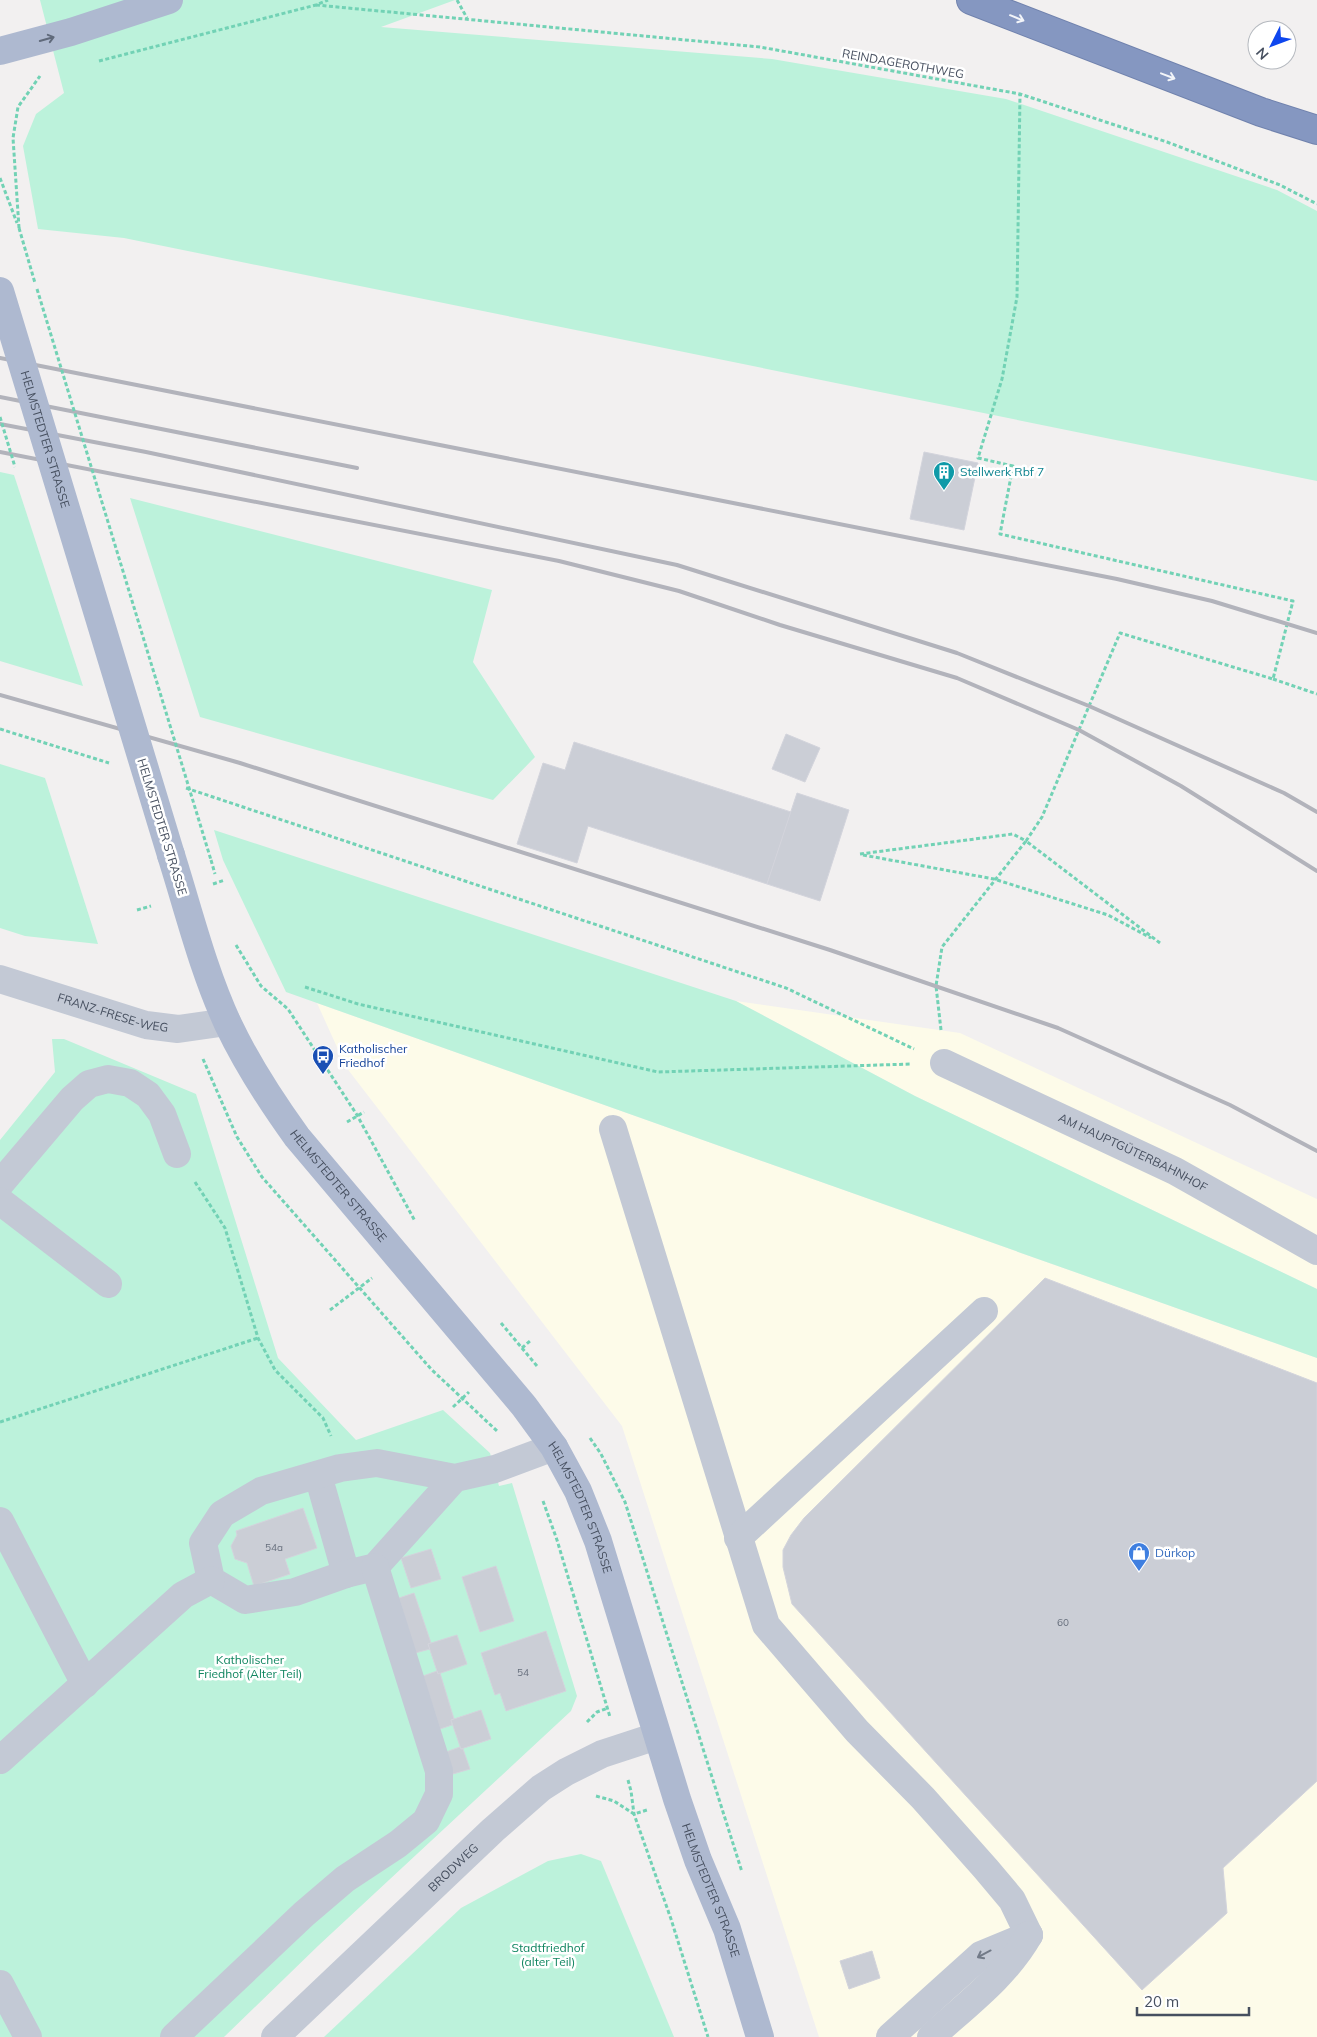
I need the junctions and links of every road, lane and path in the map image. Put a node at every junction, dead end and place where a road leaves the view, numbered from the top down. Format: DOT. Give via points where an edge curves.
graph roads {
  1 [pos="169,0"];
  2 [pos="319,0"];
  3 [pos="328,0"];
  4 [pos="457,0"];
  5 [pos="971,0"];
  6 [pos="316,5"];
  7 [pos="468,18"];
  8 [pos="0,51"];
  9 [pos="97,61"];
  10 [pos="50,74"];
  11 [pos="1020,94"];
  12 [pos="1317,130"];
  13 [pos="0,178"];
  14 [pos="1317,204"];
  15 [pos="19,228"];
  16 [pos="0,291"];
  17 [pos="1273,679"];
  18 [pos="1317,694"];
  19 [pos="0,729"];
  20 [pos="112,764"];
  21 [pos="177,785"];
  22 [pos="1026,841"];
  23 [pos="211,860"];
  24 [pos="994,879"];
  25 [pos="0,978"];
  26 [pos="305,987"];
  27 [pos="227,1022"];
  28 [pos="189,1028"];
  29 [pos="944,1063"];
  30 [pos="364,1112"];
  31 [pos="347,1122"];
  32 [pos="613,1130"];
  33 [pos="177,1154"];
  34 [pos="0,1184"];
  35 [pos="0,1201"];
  36 [pos="1317,1251"];
  37 [pos="372,1278"];
  38 [pos="108,1284"];
  39 [pos="360,1288"];
  40 [pos="330,1310"];
  41 [pos="984,1311"];
  42 [pos="258,1338"];
  43 [pos="0,1422"];
  44 [pos="554,1447"];
  45 [pos="520,1460"];
  46 [pos="329,1472"];
  47 [pos="455,1478"];
  48 [pos="0,1521"];
  49 [pos="738,1538"];
  50 [pos="375,1567"];
  51 [pos="346,1574"];
  52 [pos="211,1580"];
  53 [pos="85,1684"];
  54 [pos="608,1708"];
  55 [pos="658,1736"];
  56 [pos="0,1760"];
  57 [pos="632,1790"];
  58 [pos="1029,1935"];
  59 [pos="0,1984"];
  60 [pos="28,2037"];
  61 [pos="174,2037"];
  62 [pos="275,2037"];
  63 [pos="708,2037"];
  64 [pos="760,2037"];
  65 [pos="890,2037"];
  66 [pos="931,2037"];
  8 -- 1 [label="main road, one-way"];
  2 -- 6 [label="path"];
  3 -- 6 [label="path"];
  4 -- 7 [label="path"];
  5 -- 12 [label="highway, one-way" via="1261,112"];
  6 -- 7 [label="path, REINDAGEROTHWEG"];
  6 -- 9 [label="path"];
  7 -- 11 [label="path, REINDAGEROTHWEG" via="760,47"];
  10 -- 15 [label="path" via="40,76 18,107 13,138"];
  11 -- 14 [label="path, REINDAGEROTHWEG" via="1167,142 1280,185"];
  11 -- 17 [label="path" via="1018,297 1002,379 978,458 1013,466 1000,534 1293,601"];
  13 -- 15 [label="path"];
  15 -- 23 [label="path, bridge"];
  16 -- 27 [label="main road, HELMSTEDTER STRASSE, bridge" via="198,947"];
  17 -- 18 [label="path"];
  17 -- 22 [label="path" via="1120,633 1042,817"];
  19 -- 20 [label="path"];
  21 -- 29 [label="path" via="786,988"];
  22 -- 24 [label="path"];
  22 -- 24 [label="path" via="1014,834 860,854"];
  22 -- 24 [label="path" via="1160,943 1108,915"];
  24 -- 29 [label="path" via="942,947 936,986"];
  25 -- 28 [label="street, FRANZ-FRESE-WEG" via="146,1026"];
  26 -- 29 [label="path" via="358,1004 658,1072"];
  27 -- 28 [label="street, FRANZ-FRESE-WEG"];
  27 -- 44 [label="main road, HELMSTEDTER STRASSE" via="272,1104 297,1137 524,1406"];
  28 -- 39 [label="path" via="236,1137 262,1177"];
  29 -- 36 [label="street, AM HAUPTGÜTERBAHNHOF" via="1175,1171"];
  30 -- 31 [label="path"];
  32 -- 49 [label="street"];
  33 -- 34 [label="street" via="162,1114 148,1095 130,1083 108,1079 88,1084 72,1099"];
  33 -- 42 [label="path" via="225,1228"];
  35 -- 38 [label="street"];
  37 -- 39 [label="path"];
  39 -- 40 [label="path"];
  39 -- 45 [label="path" via="431,1368 504,1438"];
  41 -- 49 [label="street"];
  42 -- 43 [label="path"];
  42 -- 46 [label="path" via="275,1370 323,1418 334,1443"];
  44 -- 45 [label="street"];
  44 -- 55 [label="main road, HELMSTEDTER STRASSE" via="578,1491 598,1541"];
  45 -- 47 [label="street"];
  45 -- 54 [label="path" via="536,1483 557,1540"];
  46 -- 47 [label="street" via="377,1463"];
  46 -- 51 [label="street"];
  46 -- 52 [label="street" via="261,1491 222,1514 203,1544"];
  47 -- 50 [label="street"];
  48 -- 53 [label="street"];
  49 -- 58 [label="street" via="766,1626 986,1869 1012,1900"];
  50 -- 51 [label="street"];
  50 -- 61 [label="street" via="439,1771 439,1794 426,1821 345,1879 304,1914"];
  51 -- 52 [label="street" via="295,1592 245,1600"];
  52 -- 53 [label="street" via="183,1595"];
  53 -- 56 [label="street"];
  55 -- 62 [label="street, BRODWEG" via="602,1754 541,1788"];
  55 -- 64 [label="main road, HELMSTEDTER STRASSE"];
  57 -- 63 [label="path" via="634,1814"];
  58 -- 65 [label="street, one-way" via="981,1955"];
  58 -- 66 [label="street" via="1005,1968"];
  59 -- 60 [label="street"];
}
